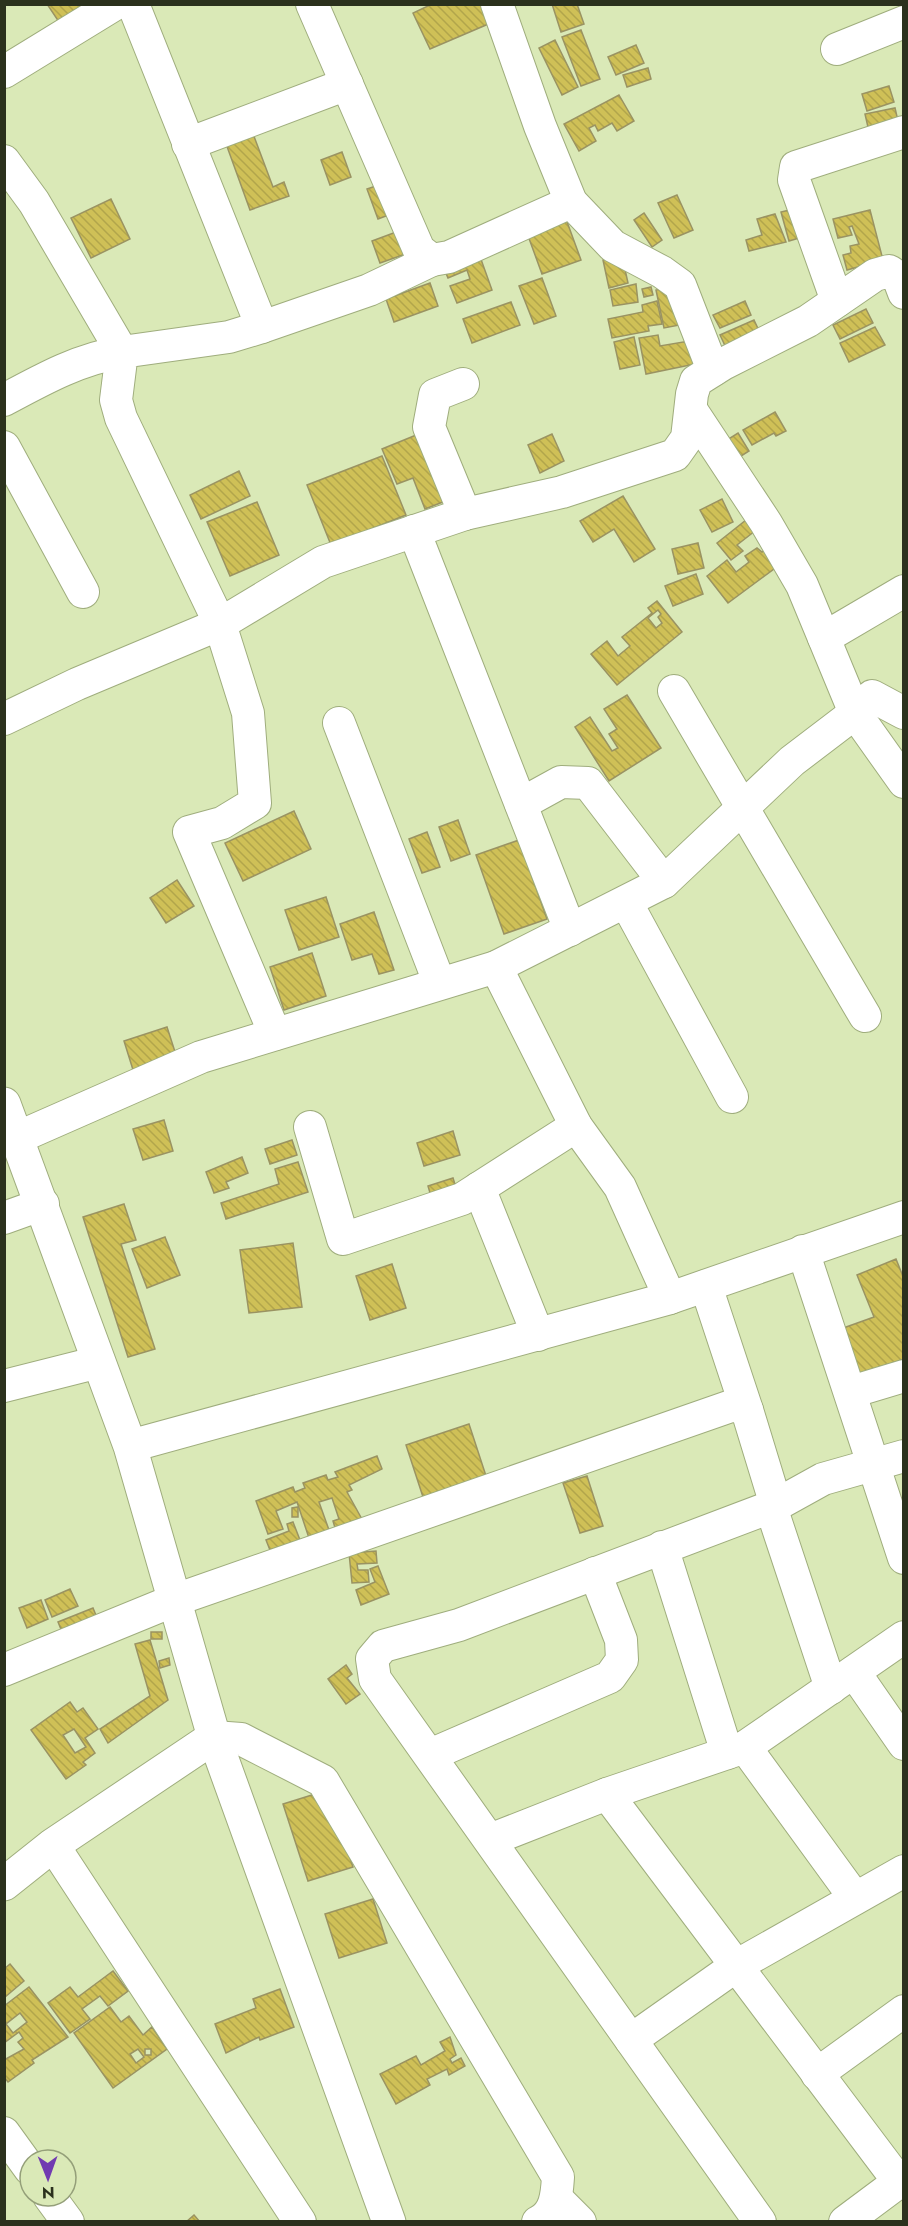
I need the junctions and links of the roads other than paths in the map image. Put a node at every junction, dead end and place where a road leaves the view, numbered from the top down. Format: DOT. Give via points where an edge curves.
graph roads {
  1 [pos="115,4"];
  2 [pos="133,4"];
  3 [pos="312,4"];
  4 [pos="497,4"];
  5 [pos="903,22"];
  6 [pos="837,49"];
  7 [pos="4,72"];
  8 [pos="347,84"];
  9 [pos="903,132"];
  10 [pos="188,144"];
  11 [pos="4,161"];
  12 [pos="571,202"];
  13 [pos="432,260"];
  14 [pos="902,282"];
  15 [pos="837,301"];
  16 [pos="262,327"];
  17 [pos="122,352"];
  18 [pos="712,370"];
  19 [pos="463,384"];
  20 [pos="4,400"];
  21 [pos="692,411"];
  22 [pos="8,463"];
  23 [pos="465,514"];
  24 [pos="414,531"];
  25 [pos="903,591"];
  26 [pos="83,592"];
  27 [pos="220,624"];
  28 [pos="824,638"];
  29 [pos="674,691"];
  30 [pos="855,713"];
  31 [pos="903,713"];
  32 [pos="4,718"];
  33 [pos="339,723"];
  34 [pos="903,782"];
  35 [pos="521,804"];
  36 [pos="742,809"];
  37 [pos="664,882"];
  38 [pos="626,902"];
  39 [pos="570,930"];
  40 [pos="496,966"];
  41 [pos="439,982"];
  42 [pos="865,1016"];
  43 [pos="275,1034"];
  44 [pos="732,1097"];
  45 [pos="4,1104"];
  46 [pos="576,1126"];
  47 [pos="310,1127"];
  48 [pos="19,1137"];
  49 [pos="479,1188"];
  50 [pos="43,1204"];
  51 [pos="4,1218"];
  52 [pos="901,1224"];
  53 [pos="803,1251"];
  54 [pos="706,1286"];
  55 [pos="670,1298"];
  56 [pos="538,1335"];
  57 [pos="99,1362"];
  58 [pos="903,1376"];
  59 [pos="4,1386"];
  60 [pos="851,1392"];
  61 [pos="747,1410"];
  62 [pos="130,1446"];
  63 [pos="903,1456"];
  64 [pos="872,1465"];
  65 [pos="773,1506"];
  66 [pos="662,1547"];
  67 [pos="903,1558"];
  68 [pos="595,1573"];
  69 [pos="175,1600"];
  70 [pos="903,1637"];
  71 [pos="4,1670"];
  72 [pos="842,1680"];
  73 [pos="214,1737"];
  74 [pos="903,1744"];
  75 [pos="736,1750"];
  76 [pos="430,1755"];
  77 [pos="606,1794"];
  78 [pos="490,1840"];
  79 [pos="53,1845"];
  80 [pos="903,1870"];
  81 [pos="4,1884"];
  82 [pos="855,1898"];
  83 [pos="736,1966"];
  84 [pos="903,2011"];
  85 [pos="631,2040"];
  86 [pos="817,2074"];
  87 [pos="4,2133"];
  88 [pos="18,2152"];
  89 [pos="898,2172"];
  90 [pos="58,2208"];
  91 [pos="548,2210"];
  92 [pos="68,2222"];
  93 [pos="300,2222"];
  94 [pos="389,2222"];
  95 [pos="580,2222"];
  96 [pos="760,2222"];
  97 [pos="845,2222"];
  1 -- 7 [label="street"];
  2 -- 10 [label="street"];
  3 -- 8 [label="street"];
  4 -- 12 [label="street"];
  5 -- 6 [label="street"];
  8 -- 10 [label="street"];
  8 -- 13 [label="street" via="418,250"];
  9 -- 15 [label="street" via="796,167 794,180"];
  10 -- 16 [label="street"];
  11 -- 17 [label="street" via="34,202"];
  12 -- 13 [label="street"];
  12 -- 18 [label="street" via="613,246 680,285"];
  13 -- 16 [label="street" via="369,290"];
  14 -- 15 [label="street" via="889,271 875,275"];
  15 -- 18 [label="street" via="808,321"];
  16 -- 17 [label="street" via="228,337"];
  17 -- 20 [label="street" via="95,357"];
  17 -- 27 [label="street" via="116,400 121,418"];
  18 -- 21 [label="street" via="696,381"];
  19 -- 23 [label="street" via="435,395 429,427"];
  21 -- 23 [label="street" via="687,438 675,455 562,492"];
  21 -- 28 [label="street" via="802,585"];
  22 -- 26 [label="street"];
  23 -- 24 [label="street"];
  24 -- 27 [label="street" via="323,562"];
  24 -- 35 [label="street"];
  25 -- 28 [label="street"];
  27 -- 32 [label="street"];
  27 -- 43 [label="street" via="248,713 255,803 222,823 189,832"];
  28 -- 30 [label="street"];
  29 -- 36 [label="street"];
  30 -- 31 [label="street" via="872,696"];
  30 -- 34 [label="street"];
  30 -- 36 [label="street" via="792,761"];
  33 -- 41 [label="street"];
  35 -- 37 [label="street" via="561,782 588,783"];
  35 -- 39 [label="street"];
  36 -- 37 [label="street"];
  36 -- 42 [label="street"];
  37 -- 38 [label="street"];
  38 -- 39 [label="street"];
  38 -- 44 [label="street"];
  39 -- 40 [label="street"];
  40 -- 41 [label="street"];
  40 -- 46 [label="street"];
  41 -- 43 [label="street"];
  43 -- 48 [label="street" via="201,1057"];
  45 -- 48 [label="street"];
  46 -- 49 [label="street"];
  46 -- 55 [label="street" via="620,1187"];
  47 -- 49 [label="street" via="344,1239 462,1199"];
  48 -- 50 [label="street"];
  49 -- 56 [label="street"];
  50 -- 51 [label="street"];
  50 -- 57 [label="street"];
  52 -- 53 [label="street"];
  53 -- 54 [label="street"];
  53 -- 60 [label="street"];
  54 -- 55 [label="street"];
  54 -- 61 [label="street"];
  55 -- 56 [label="street"];
  56 -- 62 [label="street"];
  57 -- 59 [label="street"];
  57 -- 62 [label="street"];
  58 -- 60 [label="street"];
  60 -- 64 [label="street"];
  61 -- 65 [label="street"];
  61 -- 69 [label="street" via="734,1405"];
  62 -- 69 [label="street"];
  63 -- 64 [label="street"];
  64 -- 65 [label="street" via="823,1479"];
  64 -- 67 [label="street"];
  65 -- 66 [label="street"];
  65 -- 72 [label="street"];
  66 -- 68 [label="street"];
  66 -- 75 [label="street"];
  68 -- 76 [label="street" via="621,1640 622,1660 610,1677"];
  68 -- 76 [label="street" via="459,1625 383,1646 372,1659 375,1679"];
  69 -- 71 [label="street"];
  69 -- 73 [label="street"];
  70 -- 72 [label="street"];
  72 -- 74 [label="street"];
  72 -- 75 [label="street"];
  73 -- 79 [label="street"];
  73 -- 91 [label="street" via="241,1739 323,1781 558,2177"];
  73 -- 94 [label="street"];
  75 -- 77 [label="street"];
  75 -- 82 [label="street"];
  76 -- 78 [label="street"];
  77 -- 78 [label="street"];
  77 -- 83 [label="street"];
  78 -- 85 [label="street"];
  79 -- 81 [label="street"];
  79 -- 93 [label="street"];
  80 -- 82 [label="street"];
  82 -- 83 [label="street"];
  83 -- 85 [label="street"];
  83 -- 86 [label="street"];
  84 -- 86 [label="street"];
  85 -- 96 [label="street"];
  86 -- 89 [label="street"];
  87 -- 88 [label="street"];
  89 -- 97 [label="street"];
  90 -- 92 [label="street"];
  91 -- 95 [label="street"];
}
